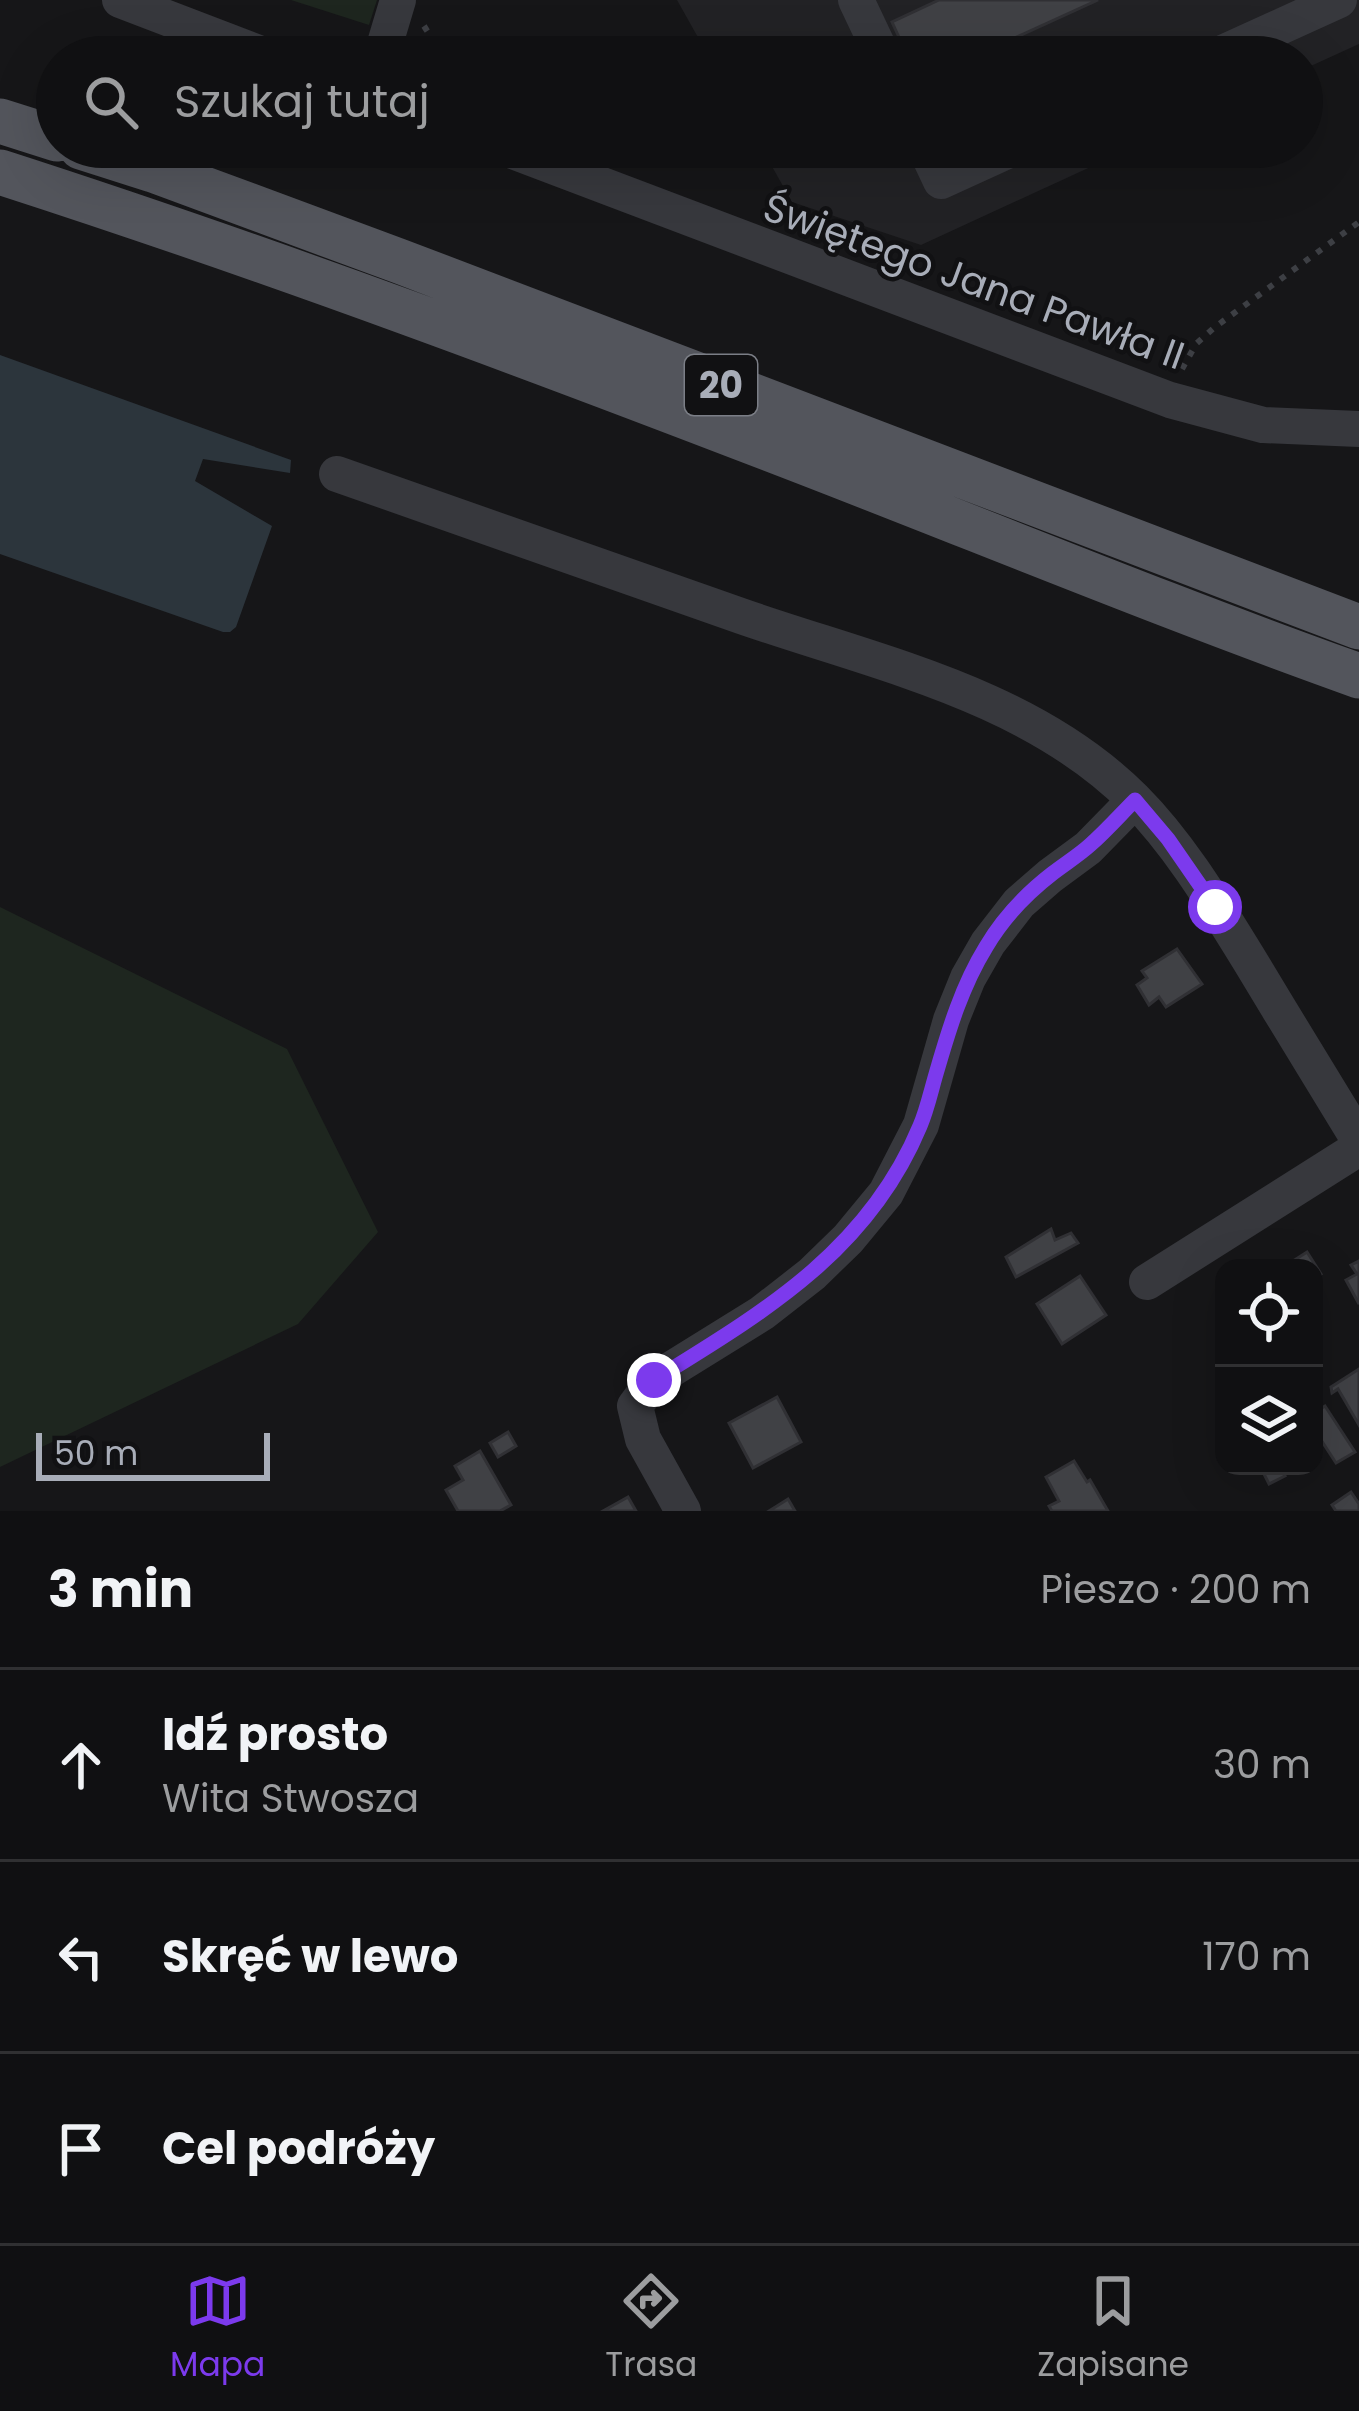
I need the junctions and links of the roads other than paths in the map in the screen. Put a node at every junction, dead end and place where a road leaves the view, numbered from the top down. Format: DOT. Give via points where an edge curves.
graph roads {
  1 [pos="120,0"];
  2 [pos="398,0"];
  3 [pos="856,0"];
  4 [pos="1339,0"];
  5 [pos="214,36"];
  6 [pos="387,36"];
  7 [pos="873,36"];
  8 [pos="1260,36"];
  9 [pos="0,121"];
  10 [pos="36,132"];
  11 [pos="147,168"];
  12 [pos="557,168"];
  13 [pos="935,168"];
  14 [pos="971,168"];
  15 [pos="0,172"];
  16 [pos="1359,429"];
  17 [pos="338,474"];
  18 [pos="1359,627"];
  19 [pos="1359,676"];
  20 [pos="1135,800"];
  21 [pos="1359,1144"];
  22 [pos="1147,1282"];
  23 [pos="683,1511"];
  1 -- 5 [label="street"];
  2 -- 6 [label="street"];
  3 -- 7 [label="street"];
  4 -- 8 [label="street"];
  9 -- 10 [label="main road"];
  11 -- 18 [label="main road, 20"];
  12 -- 16 [label="street, Świętego Jana Pawła II" via="1170,400 1263,425"];
  13 -- 14 [label="street" via="941,182"];
  15 -- 19 [label="main road, 20" via="381,303"];
  17 -- 20 [label="street" via="1004,709 1057,737"];
  20 -- 21 [label="street" via="1222,918"];
  20 -- 23 [label="street" via="1018,903 988,943 951,1020 921,1125 886,1192 848,1240 762,1312 654,1380 635,1406 643,1439"];
  21 -- 22 [label="street"];
}
